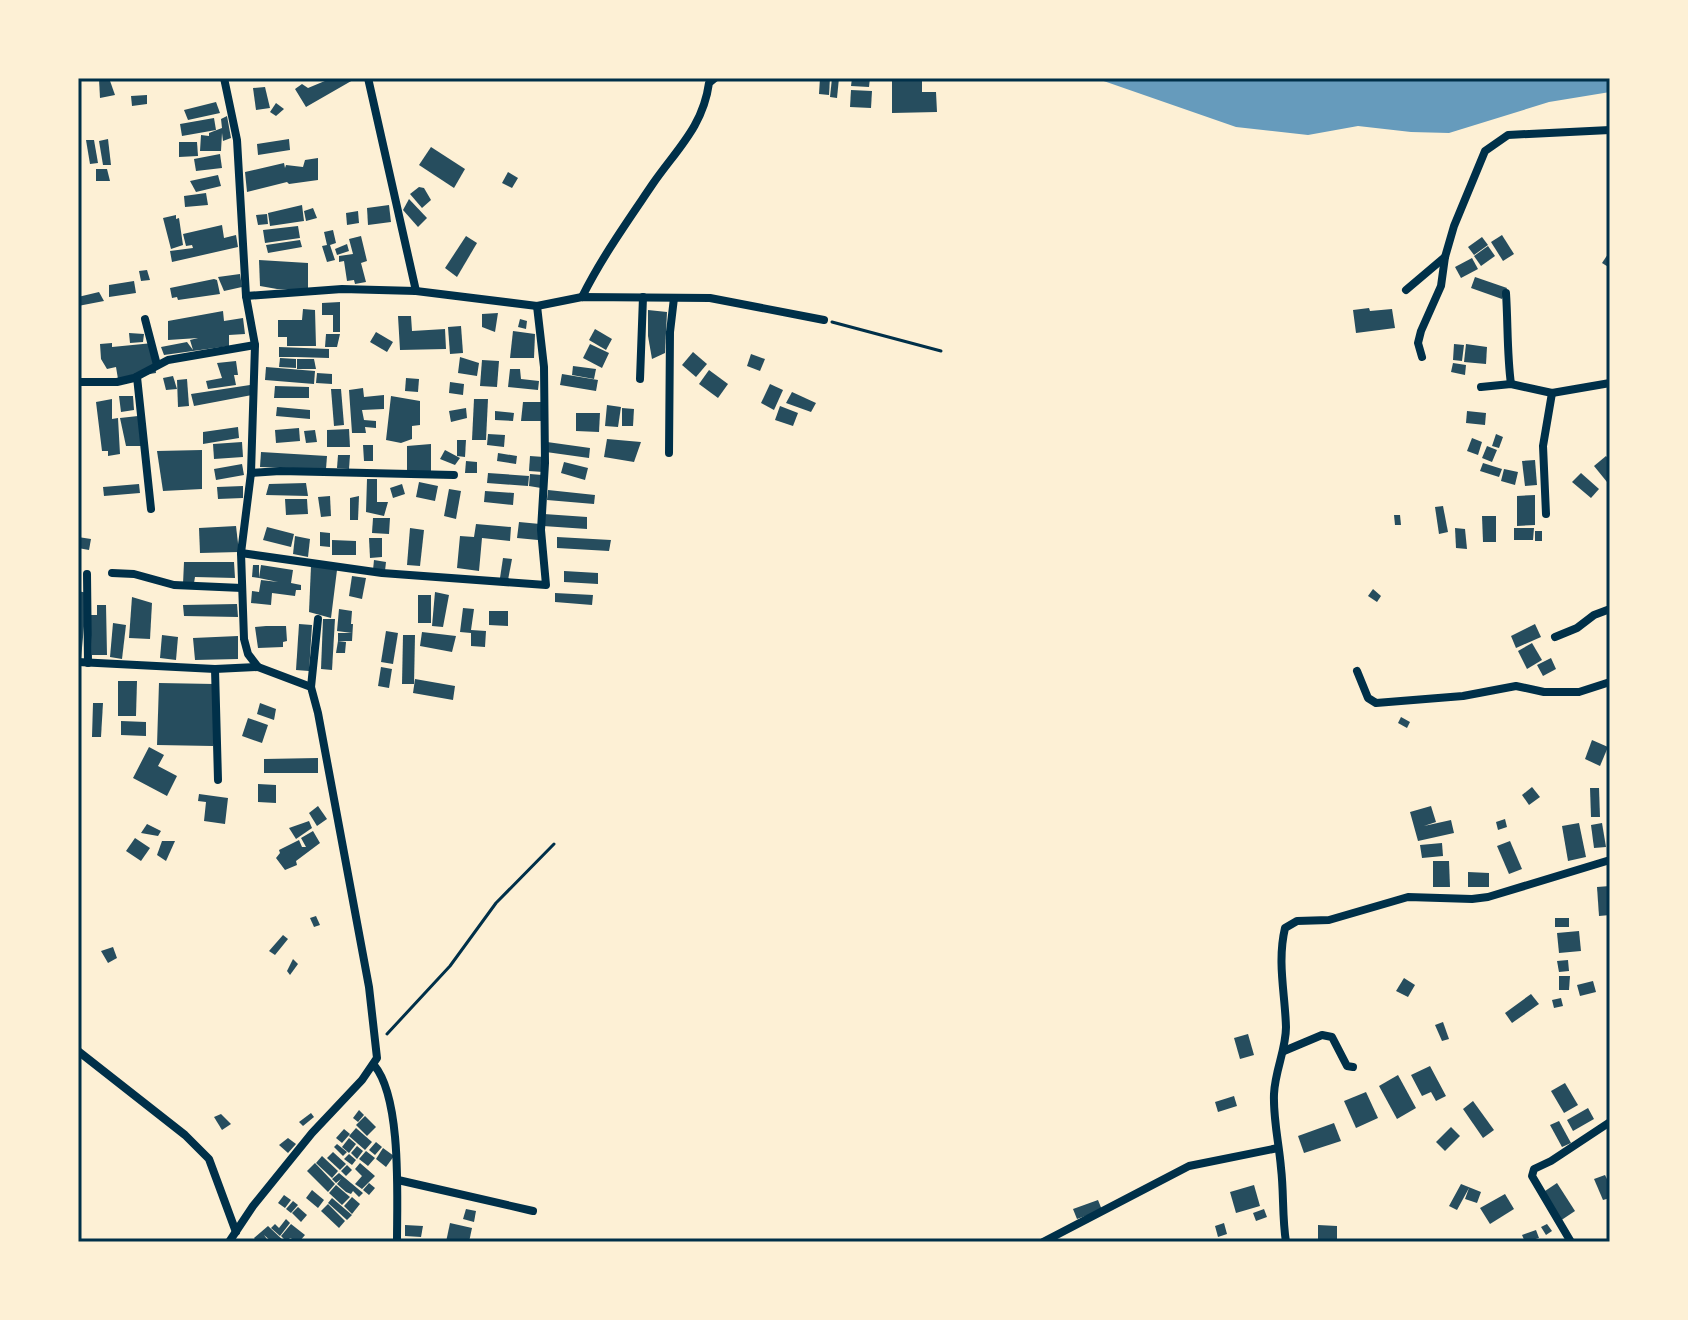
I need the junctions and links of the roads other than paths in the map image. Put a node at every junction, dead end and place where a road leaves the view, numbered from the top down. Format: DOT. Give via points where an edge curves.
graph roads {
  1 [pos="224,78"];
  2 [pos="368,78"];
  3 [pos="715,78"];
  4 [pos="1610,130"];
  5 [pos="1445,257"];
  6 [pos="1406,290"];
  7 [pos="416,291"];
  8 [pos="1506,293"];
  9 [pos="246,296"];
  10 [pos="582,297"];
  11 [pos="643,297"];
  12 [pos="674,298"];
  13 [pos="537,306"];
  14 [pos="145,319"];
  15 [pos="824,320"];
  16 [pos="255,345"];
  17 [pos="1422,357"];
  18 [pos="157,365"];
  19 [pos="137,377"];
  20 [pos="640,379"];
  21 [pos="78,382"];
  22 [pos="1610,383"];
  23 [pos="1511,384"];
  24 [pos="1481,387"];
  25 [pos="1552,393"];
  26 [pos="669,453"];
  27 [pos="251,473"];
  28 [pos="454,475"];
  29 [pos="151,509"];
  30 [pos="1546,514"];
  31 [pos="241,553"];
  32 [pos="112,573"];
  33 [pos="87,574"];
  34 [pos="242,588"];
  35 [pos="1610,609"];
  36 [pos="318,619"];
  37 [pos="1555,637"];
  38 [pos="78,662"];
  39 [pos="88,663"];
  40 [pos="258,667"];
  41 [pos="215,669"];
  42 [pos="1357,671"];
  43 [pos="1610,682"];
  44 [pos="311,687"];
  45 [pos="218,780"];
  46 [pos="1610,860"];
  47 [pos="78,1051"];
  48 [pos="1284,1051"];
  49 [pos="374,1065"];
  50 [pos="1353,1067"];
  51 [pos="1610,1122"];
  52 [pos="1278,1148"];
  53 [pos="398,1180"];
  54 [pos="533,1211"];
  55 [pos="232,1239"];
  56 [pos="397,1242"];
  57 [pos="1043,1242"];
  58 [pos="1286,1242"];
  59 [pos="1571,1242"];
  1 -- 9 [label="street" via="237,140"];
  2 -- 7 [label="street"];
  3 -- 10 [label="street" via="696,126 603,256"];
  4 -- 5 [label="street" via="1519,133 1499,139 1478,166"];
  5 -- 6 [label="street"];
  5 -- 17 [label="street" via="1441,286 1418,343"];
  7 -- 9 [label="street" via="342,289"];
  7 -- 13 [label="street"];
  8 -- 23 [label="street"];
  9 -- 16 [label="street"];
  10 -- 11 [label="street"];
  10 -- 13 [label="street"];
  11 -- 12 [label="street"];
  11 -- 20 [label="street"];
  12 -- 15 [label="street" via="710,298"];
  12 -- 26 [label="street"];
  13 -- 31 [label="street" via="544,367 541,530 546,585 382,573"];
  14 -- 18 [label="street"];
  16 -- 18 [label="street"];
  16 -- 27 [label="street"];
  18 -- 19 [label="street"];
  19 -- 21 [label="street"];
  19 -- 29 [label="street"];
  22 -- 25 [label="street"];
  23 -- 24 [label="street"];
  23 -- 25 [label="street"];
  25 -- 30 [label="street" via="1543,446"];
  27 -- 28 [label="street"];
  27 -- 31 [label="street"];
  31 -- 34 [label="street"];
  32 -- 34 [label="street" via="174,585"];
  33 -- 39 [label="street"];
  34 -- 40 [label="street" via="244,639"];
  35 -- 37 [label="street"];
  36 -- 44 [label="street"];
  38 -- 39 [label="street"];
  39 -- 41 [label="street"];
  40 -- 41 [label="street"];
  40 -- 44 [label="street"];
  41 -- 45 [label="street"];
  42 -- 43 [label="street" via="1368,698 1376,703 1516,686 1579,692"];
  44 -- 49 [label="street" via="369,987"];
  46 -- 48 [label="street" via="1488,897 1408,897 1329,920 1291,923 1282,944"];
  47 -- 55 [label="street" via="209,1159"];
  48 -- 50 [label="street" via="1322,1035 1332,1037 1344,1062"];
  48 -- 52 [label="street" via="1274,1092"];
  49 -- 53 [label="street" via="387,1087"];
  49 -- 55 [label="street" via="312,1133"];
  51 -- 59 [label="street" via="1534,1169 1532,1176"];
  52 -- 57 [label="street" via="1189,1166"];
  52 -- 58 [label="street"];
  53 -- 54 [label="street"];
  53 -- 56 [label="street"];
}
